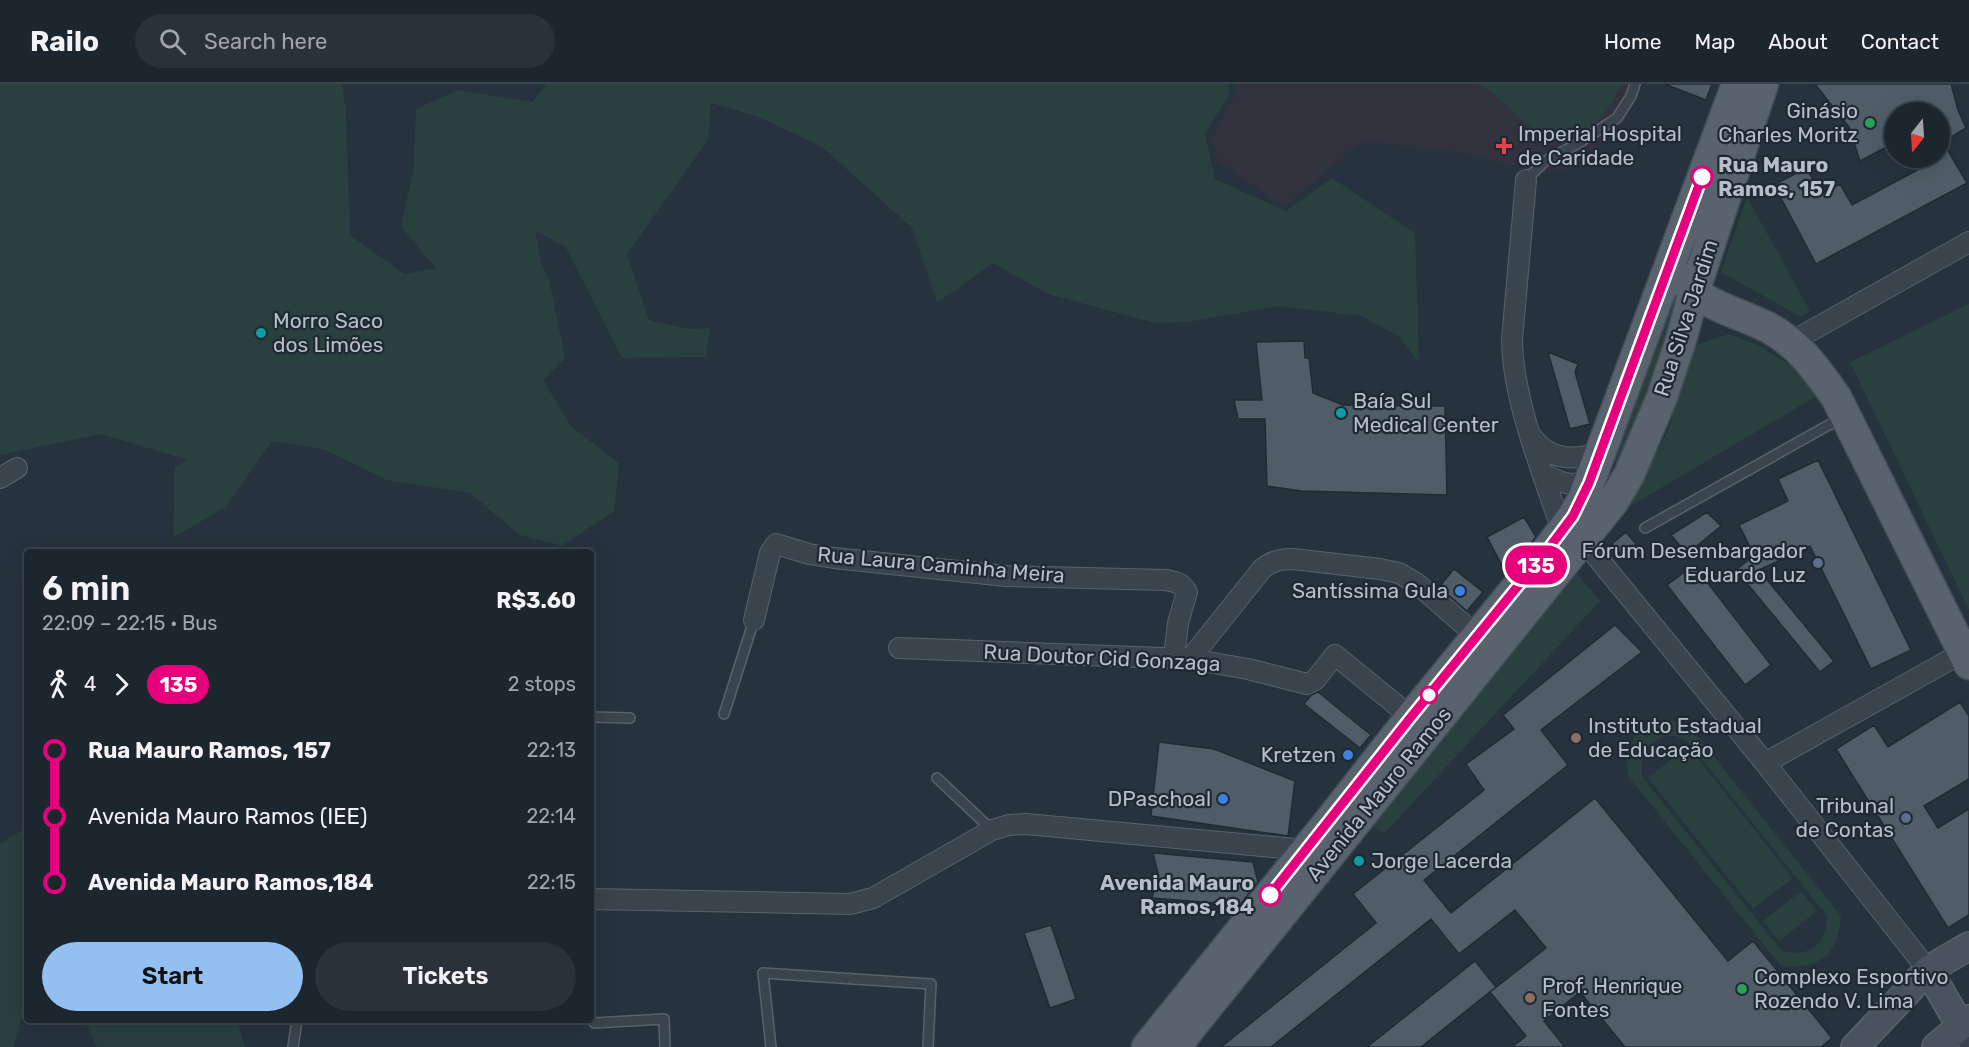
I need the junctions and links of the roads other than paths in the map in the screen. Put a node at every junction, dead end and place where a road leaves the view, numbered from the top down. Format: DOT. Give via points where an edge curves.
graph roads {
  1 [pos="1635,84"];
  2 [pos="1737,84"];
  3 [pos="1763,84"];
  4 [pos="1526,180"];
  5 [pos="1969,242"];
  6 [pos="1671,260"];
  7 [pos="1694,292"];
  8 [pos="1744,316"];
  9 [pos="1681,340"];
  10 [pos="1791,342"];
  11 [pos="1845,416"];
  12 [pos="1531,434"];
  13 [pos="1601,452"];
  14 [pos="1544,474"];
  15 [pos="1629,475"];
  16 [pos="1589,483"];
  17 [pos="1645,528"];
  18 [pos="1573,536"];
  19 [pos="754,620"];
  20 [pos="1477,636"];
  21 [pos="899,648"];
  22 [pos="1182,658"];
  23 [pos="1966,659"];
  24 [pos="724,714"];
  25 [pos="594,717"];
  26 [pos="1411,717"];
  27 [pos="630,718"];
  28 [pos="1765,763"];
  29 [pos="937,778"];
  30 [pos="992,830"];
  31 [pos="1306,850"];
  32 [pos="594,899"];
  33 [pos="1969,946"];
  34 [pos="1928,970"];
  35 [pos="297,1023"];
  36 [pos="594,1023"];
  37 [pos="1966,1029"];
  38 [pos="293,1047"];
  39 [pos="665,1047"];
  40 [pos="771,1047"];
  41 [pos="928,1047"];
  42 [pos="1148,1047"];
  43 [pos="1175,1047"];
  44 [pos="1855,1047"];
  45 [pos="1936,1047"];
  1 -- 4 [label="lane" via="1617,118 1545,161"];
  2 -- 6 [label="main road, Rua Silva Jardim"];
  3 -- 7 [label="main road, Rua Silva Jardim"];
  4 -- 12 [label="street" via="1512,365"];
  5 -- 10 [label="street"];
  6 -- 7 [label="main road"];
  6 -- 13 [label="main road, Rua Silva Jardim"];
  7 -- 8 [label="main road"];
  7 -- 9 [label="main road, Rua Silva Jardim"];
  8 -- 9 [label="main road" via="1704,328"];
  8 -- 10 [label="main road"];
  9 -- 15 [label="main road, Rua Silva Jardim" via="1659,406"];
  10 -- 11 [label="main road" via="1810,360"];
  11 -- 17 [label="lane"];
  11 -- 23 [label="main road"];
  12 -- 13 [label="street" via="1540,447 1553,454 1574,458"];
  12 -- 14 [label="street"];
  13 -- 16 [label="main road, Rua Silva Jardim"];
  14 -- 16 [label="street" via="1559,483"];
  14 -- 18 [label="street"];
  15 -- 16 [label="main road"];
  15 -- 18 [label="main road, Rua Silva Jardim" via="1613,502"];
  16 -- 18 [label="main road, Rua Silva Jardim"];
  18 -- 20 [label="main road, Avenida Mauro Ramos"];
  18 -- 28 [label="street"];
  18 -- 43 [label="main road, Avenida Mauro Ramos"];
  19 -- 22 [label="street, Rua Laura Caminha Meira" via="770,553 776,544 834,558 1006,576 1178,582 1187,592 1178,623"];
  19 -- 24 [label="lane"];
  20 -- 22 [label="street" via="1399,573 1280,559 1262,569"];
  20 -- 26 [label="main road, Avenida Mauro Ramos"];
  21 -- 22 [label="street, Rua Doutor Cid Gonzaga"];
  22 -- 26 [label="street, Rua Doutor Cid Gonzaga" via="1306,684 1315,680 1335,654"];
  23 -- 28 [label="street"];
  25 -- 27 [label="lane"];
  26 -- 31 [label="main road, Avenida Mauro Ramos"];
  28 -- 34 [label="street"];
  29 -- 30 [label="lane"];
  30 -- 31 [label="street" via="1026,824"];
  30 -- 32 [label="street" via="873,898 850,904"];
  31 -- 42 [label="main road, Avenida Mauro Ramos"];
  33 -- 34 [label="main road"];
  34 -- 37 [label="main road"];
  34 -- 44 [label="main road"];
  35 -- 38 [label="lane"];
  36 -- 39 [label="lane" via="664,1019"];
  37 -- 45 [label="main road"];
  40 -- 41 [label="lane" via="764,973 931,984"];
}
